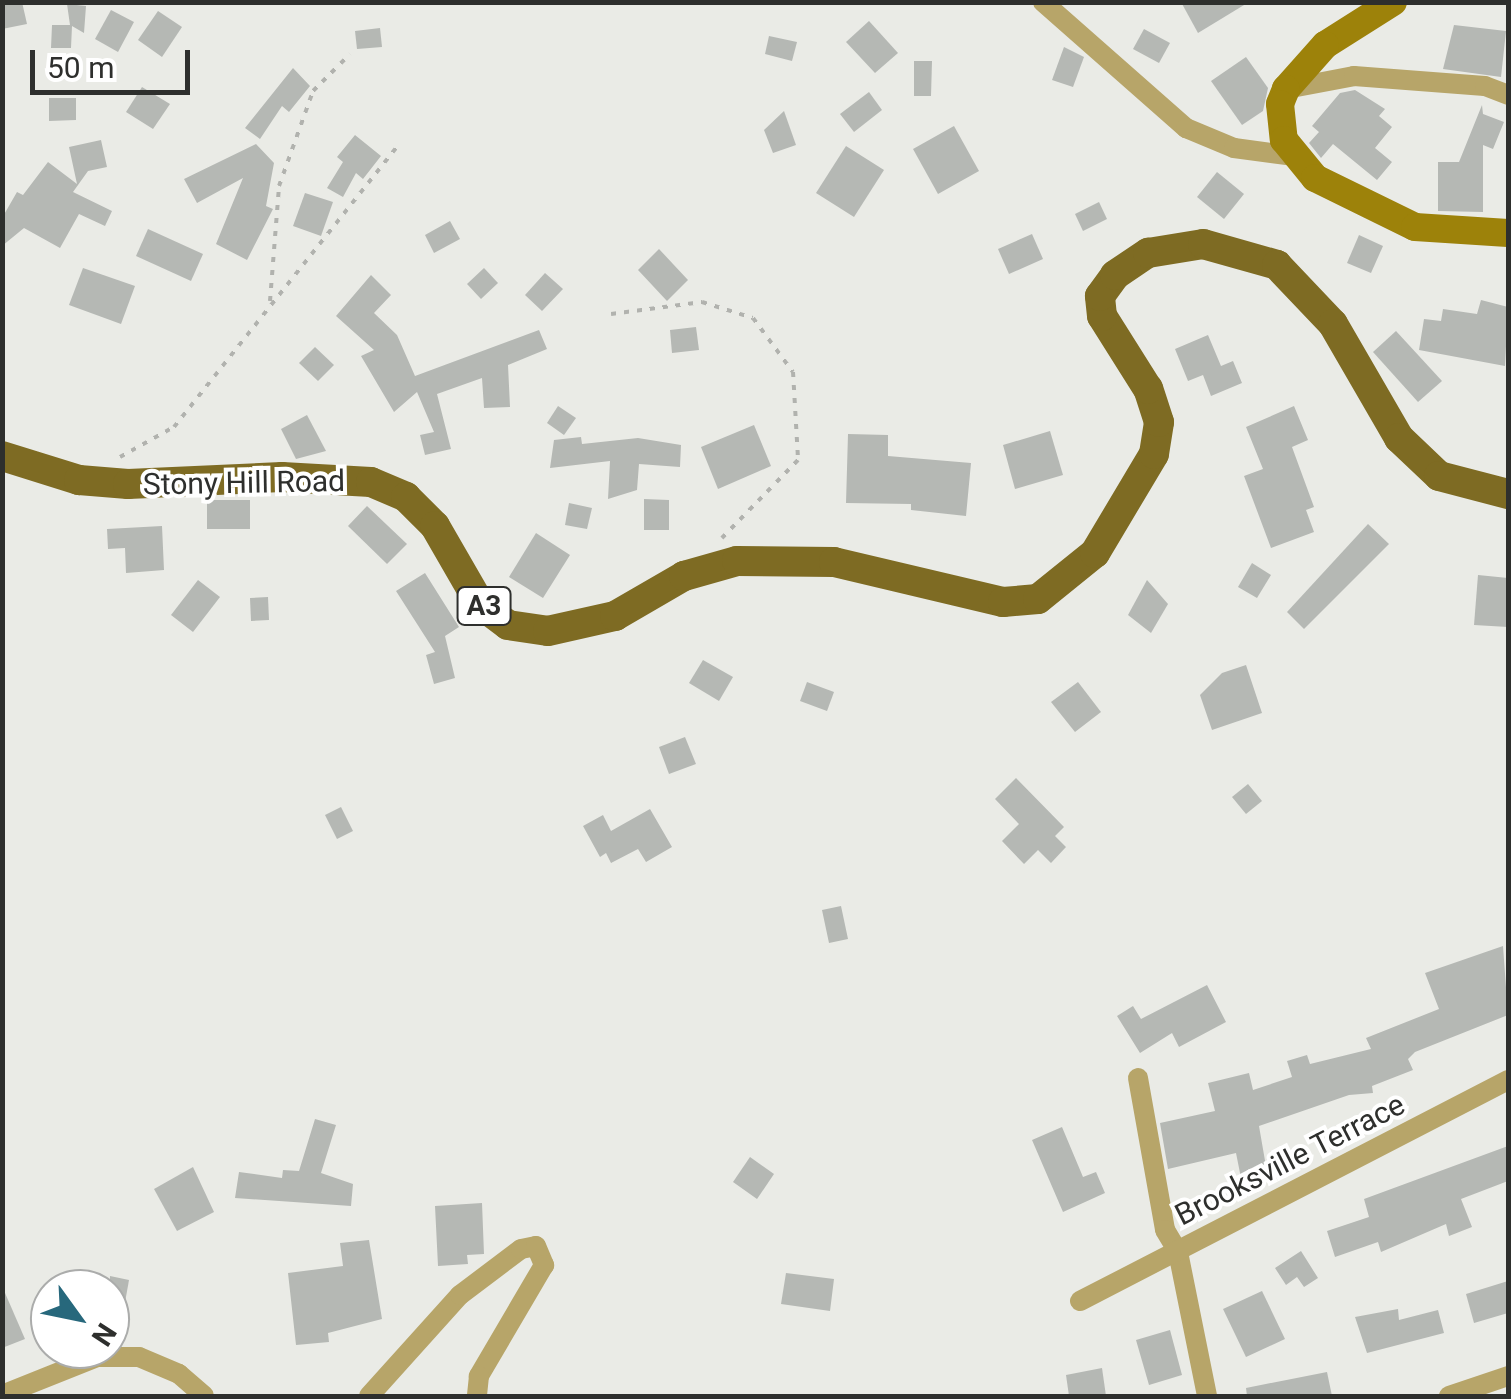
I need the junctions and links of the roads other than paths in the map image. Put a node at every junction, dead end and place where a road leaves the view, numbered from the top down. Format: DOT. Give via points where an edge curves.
graph roads {
  1 [pos="1043,2"];
  2 [pos="1393,2"];
  3 [pos="1286,88"];
  4 [pos="1508,94"];
  5 [pos="1294,156"];
  6 [pos="1508,233"];
  7 [pos="2,456"];
  8 [pos="1508,494"];
  9 [pos="1138,1078"];
  10 [pos="1508,1080"];
  11 [pos="1178,1252"];
  12 [pos="1080,1301"];
  13 [pos="1508,1376"];
  14 [pos="2,1394"];
  15 [pos="204,1396"];
  16 [pos="369,1396"];
  17 [pos="477,1396"];
  18 [pos="1207,1396"];
  19 [pos="1449,1396"];
  1 -- 5 [label="street" via="1186,128 1234,148"];
  2 -- 3 [label="main road" via="1325,44"];
  3 -- 4 [label="street" via="1354,76 1485,86"];
  3 -- 5 [label="main road" via="1279,126"];
  5 -- 6 [label="main road" via="1349,200 1415,228"];
  7 -- 8 [label="main road, Stony Hill Road / A3" via="78,480 370,482 406,497 434,526 480,604 508,625 548,631 585,626 684,576 736,561 802,560 1004,602 1038,599 1096,553 1154,454 1159,422 1148,389 1102,316 1100,296 1115,274 1148,253 1203,244 1277,265 1333,324 1399,438 1439,476"];
  9 -- 11 [label="street" via="1164,1230"];
  10 -- 11 [label="street, Brooksville Terrace"];
  11 -- 12 [label="street"];
  11 -- 18 [label="street, Brooksville Terrace"];
  13 -- 19 [label="street"];
  14 -- 15 [label="street" via="98,1357 139,1356 178,1374"];
  16 -- 17 [label="street" via="460,1295 522,1248 536,1246 544,1265 479,1376"];
}
